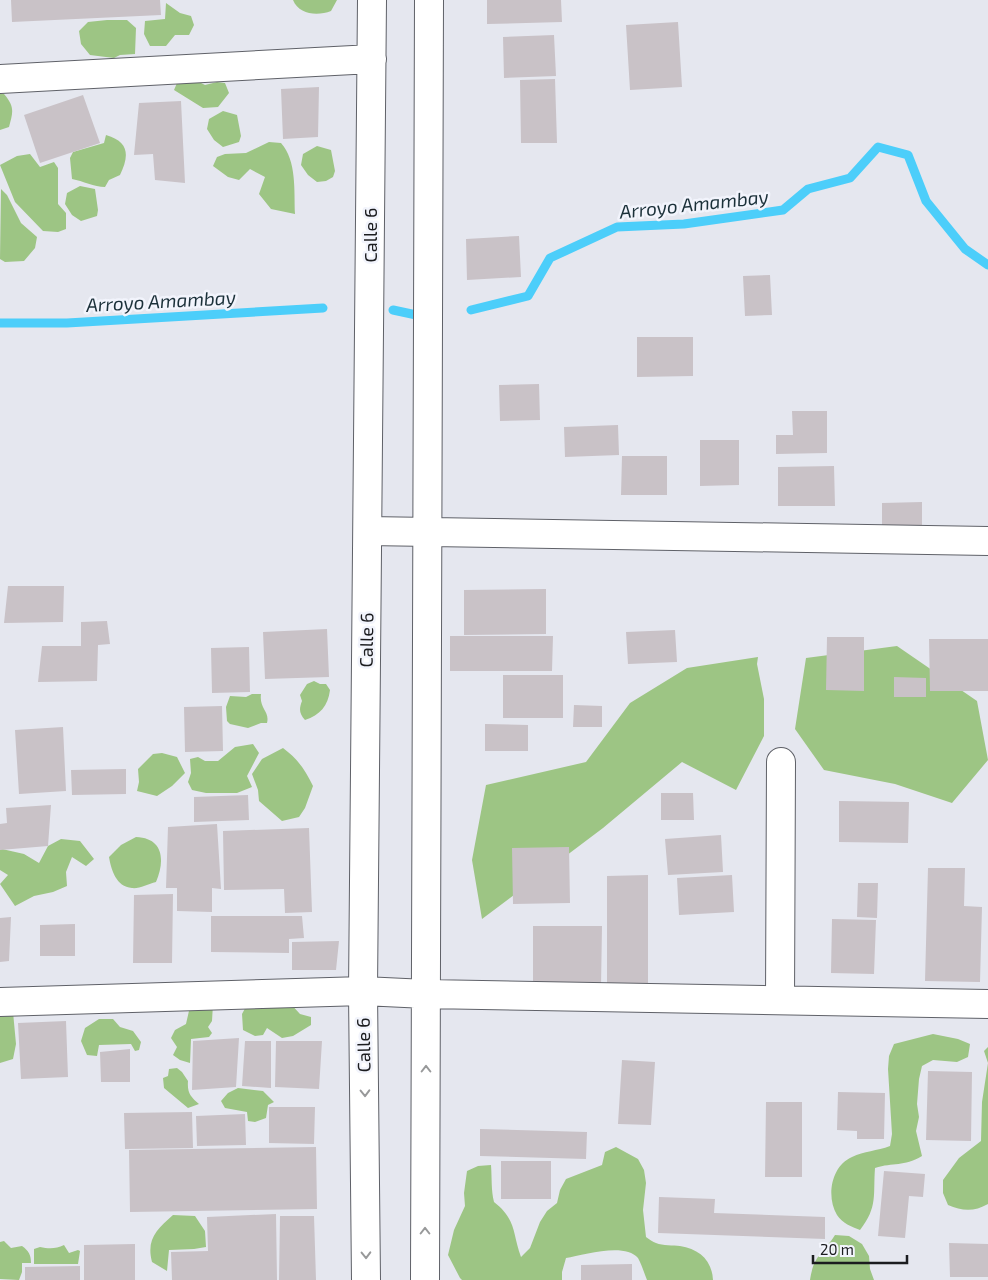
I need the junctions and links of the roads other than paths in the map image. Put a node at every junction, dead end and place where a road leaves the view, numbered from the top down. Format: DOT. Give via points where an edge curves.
graph roads {
  1 [pos="372,0"];
  2 [pos="428,0"];
  3 [pos="372,59"];
  4 [pos="0,79"];
  5 [pos="368,532"];
  6 [pos="428,534"];
  7 [pos="988,541"];
  8 [pos="781,762"];
  9 [pos="364,991"];
  10 [pos="426,994"];
  11 [pos="780,1000"];
  12 [pos="0,1002"];
  13 [pos="988,1004"];
  14 [pos="366,1280"];
  15 [pos="425,1280"];
  1 -- 3 [label="street, Calle 6"];
  2 -- 6 [label="street"];
  3 -- 4 [label="street"];
  3 -- 5 [label="street, Calle 6"];
  5 -- 6 [label="street"];
  5 -- 9 [label="street, Calle 6"];
  6 -- 7 [label="street"];
  6 -- 10 [label="street"];
  8 -- 11 [label="street"];
  9 -- 10 [label="street"];
  9 -- 12 [label="street"];
  9 -- 14 [label="street, Calle 6, one-way"];
  10 -- 11 [label="street"];
  15 -- 10 [label="street, one-way"];
  11 -- 13 [label="street"];
}
